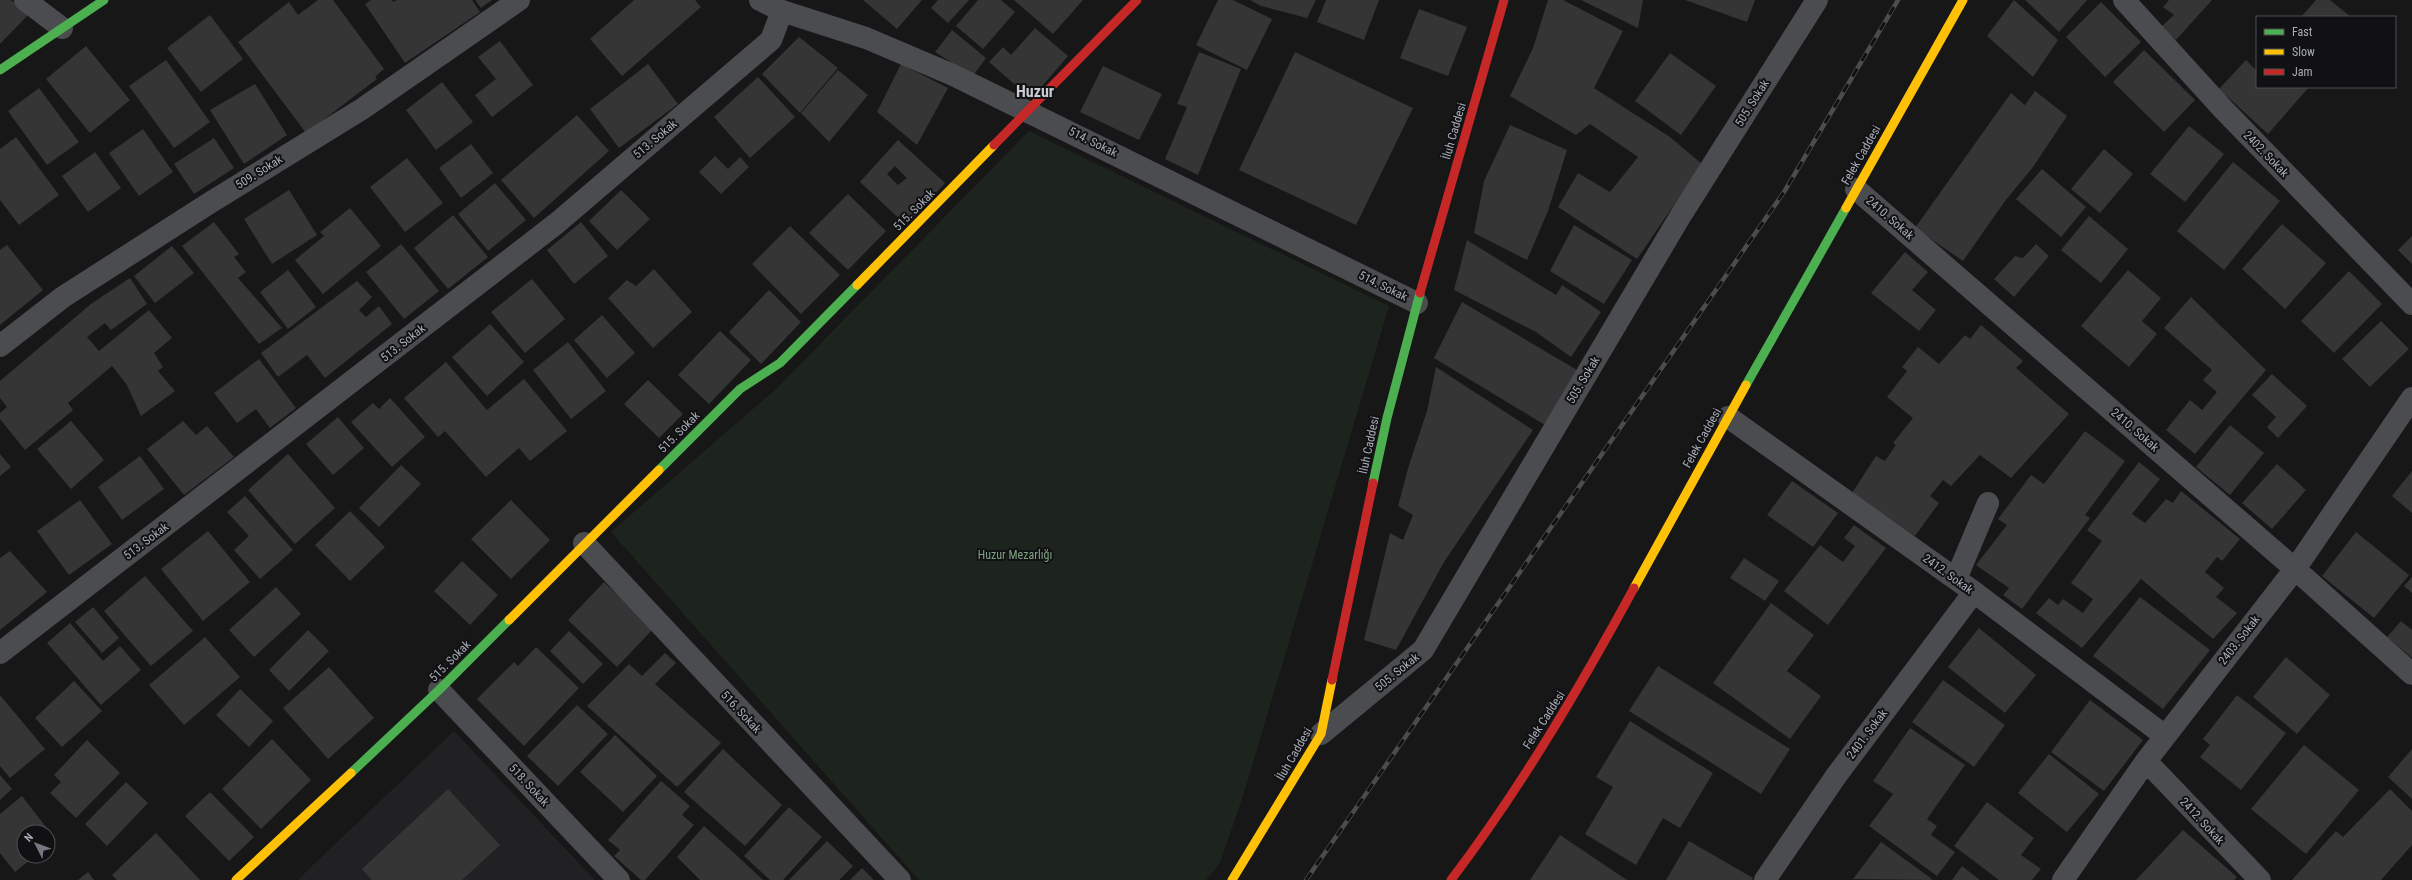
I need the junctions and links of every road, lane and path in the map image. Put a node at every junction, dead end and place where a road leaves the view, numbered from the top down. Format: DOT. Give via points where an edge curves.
graph roads {
  1 [pos="25,0"];
  2 [pos="104,0"];
  3 [pos="519,0"];
  4 [pos="760,0"];
  5 [pos="1137,0"];
  6 [pos="1504,0"];
  7 [pos="1817,0"];
  8 [pos="1963,0"];
  9 [pos="2124,0"];
  10 [pos="782,11"];
  11 [pos="62,28"];
  12 [pos="0,70"];
  13 [pos="1030,111"];
  14 [pos="1856,189"];
  15 [pos="1417,302"];
  16 [pos="2412,304"];
  17 [pos="0,346"];
  18 [pos="2412,398"];
  19 [pos="1728,417"];
  20 [pos="1988,503"];
  21 [pos="584,543"];
  22 [pos="2295,569"];
  23 [pos="1956,579"];
  24 [pos="1974,592"];
  25 [pos="0,653"];
  26 [pos="2412,674"];
  27 [pos="439,690"];
  28 [pos="1321,734"];
  29 [pos="2165,736"];
  30 [pos="2146,761"];
  31 [pos="236,880"];
  32 [pos="619,880"];
  33 [pos="900,880"];
  34 [pos="1232,880"];
  35 [pos="1450,880"];
  36 [pos="1765,880"];
  37 [pos="2063,880"];
  38 [pos="2260,880"];
  1 -- 11 [label="street"];
  2 -- 11 [label="street"];
  3 -- 17 [label="street, 509. Sokak" via="362,109 63,297"];
  4 -- 10 [label="street, 514. Sokak"];
  5 -- 13 [label="street, 515. Sokak"];
  6 -- 15 [label="street, İluh Caddesi"];
  7 -- 28 [label="street, 505. Sokak" via="1681,215 1423,650"];
  8 -- 14 [label="street, Felek Caddesi"];
  9 -- 16 [label="street, 2402. Sokak" via="2223,109"];
  10 -- 13 [label="street, 514. Sokak" via="866,38"];
  10 -- 25 [label="street, 513. Sokak" via="771,40 557,222"];
  11 -- 12 [label="street"];
  13 -- 15 [label="street, 514. Sokak"];
  13 -- 21 [label="street, 515. Sokak" via="780,363 740,389"];
  14 -- 19 [label="street, Felek Caddesi"];
  14 -- 22 [label="street, 2410. Sokak"];
  15 -- 28 [label="street, İluh Caddesi" via="1387,418"];
  18 -- 22 [label="street, 2403. Sokak"];
  19 -- 23 [label="street, 2412. Sokak"];
  19 -- 35 [label="street, Felek Caddesi" via="1588,672 1483,838"];
  20 -- 23 [label="street"];
  21 -- 27 [label="street, 515. Sokak"];
  21 -- 33 [label="street, 516. Sokak"];
  22 -- 26 [label="street, 2410. Sokak"];
  22 -- 29 [label="street, 2403. Sokak"];
  23 -- 24 [label="street, 2412. Sokak"];
  24 -- 29 [label="street, 2412. Sokak"];
  24 -- 36 [label="street, 2401. Sokak" via="1836,776"];
  27 -- 31 [label="street, 515. Sokak"];
  27 -- 32 [label="street, 518. Sokak"];
  28 -- 34 [label="street, İluh Caddesi"];
  29 -- 30 [label="street, 2403. Sokak"];
  30 -- 37 [label="street, 2403. Sokak"];
  30 -- 38 [label="street, 2412. Sokak"];
}
